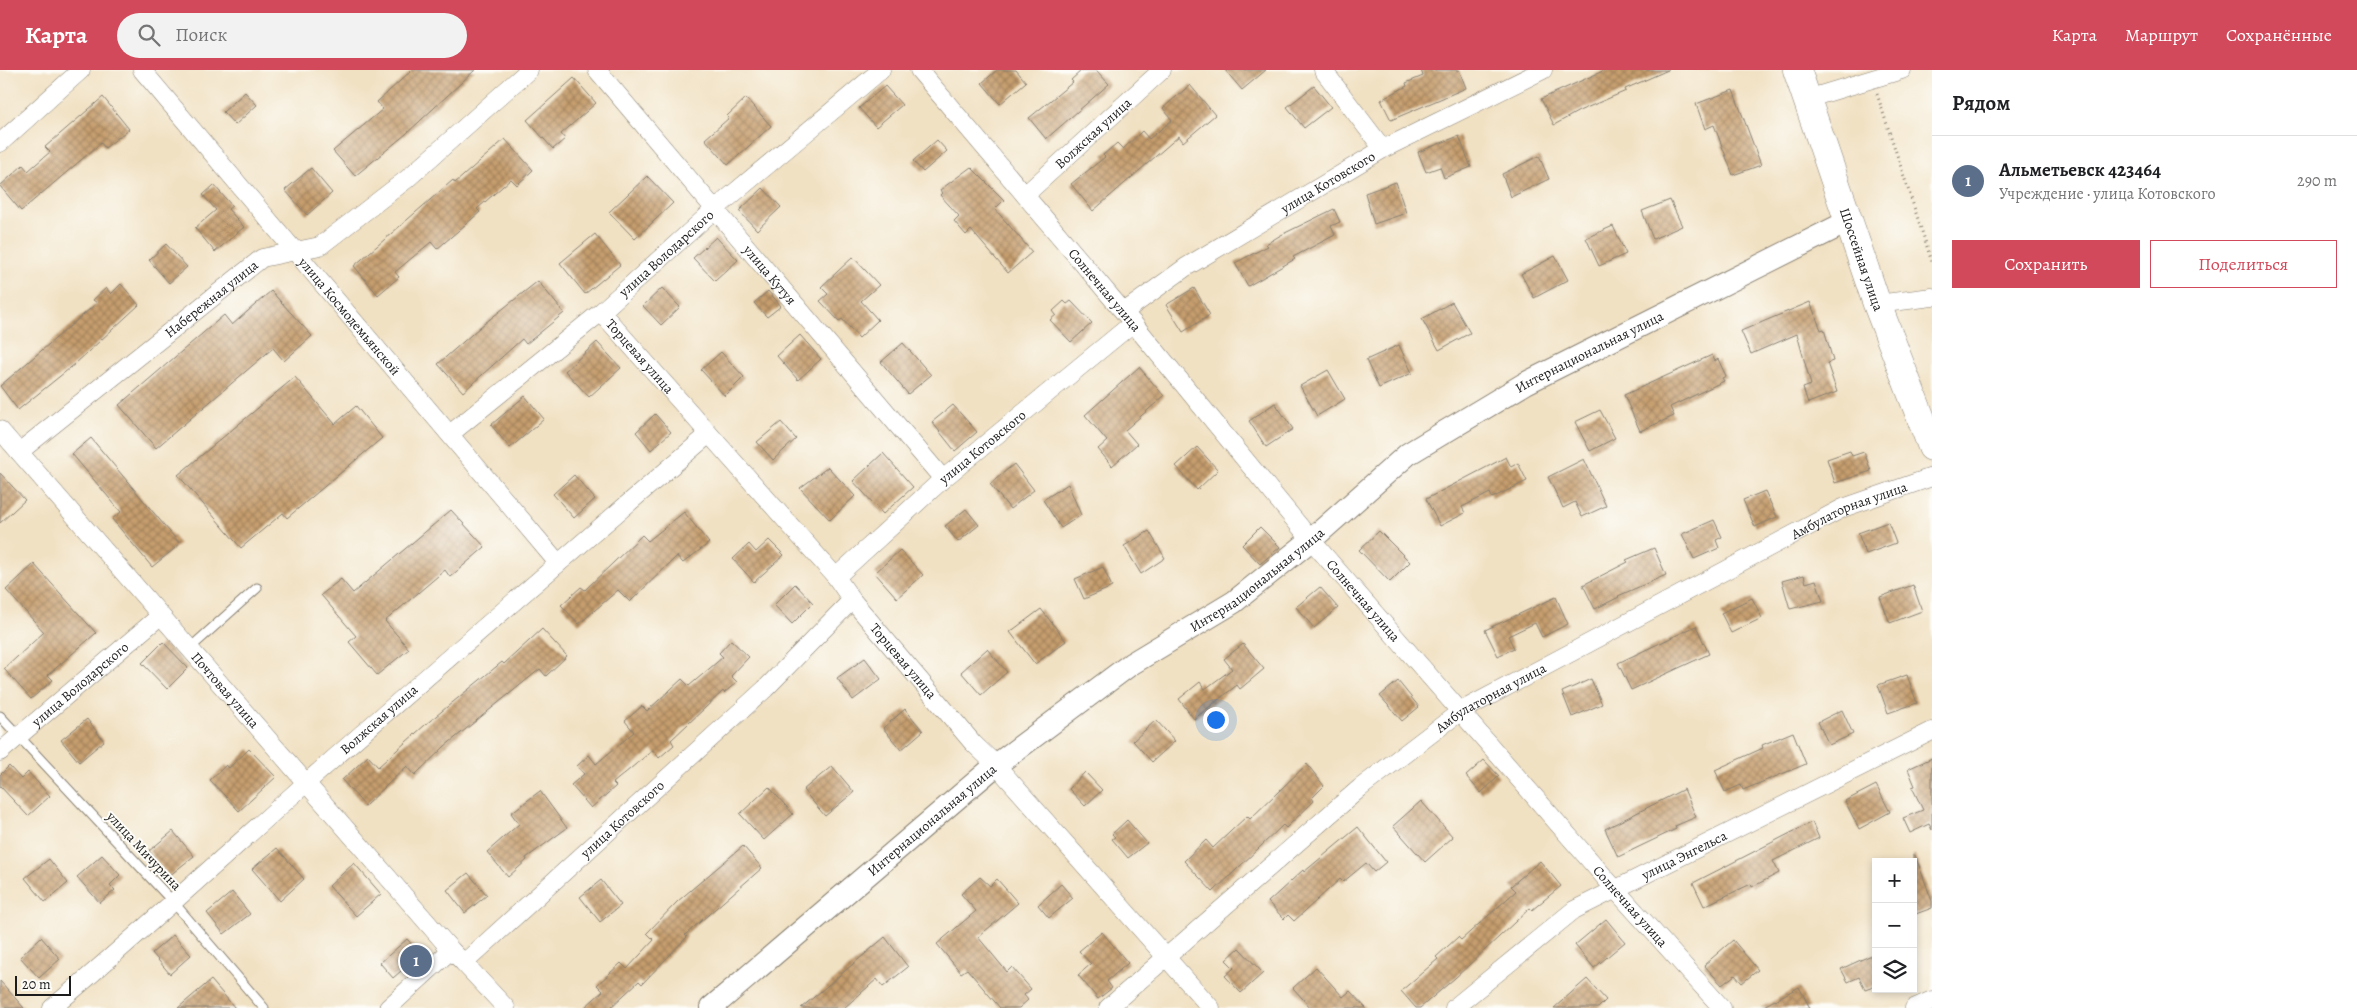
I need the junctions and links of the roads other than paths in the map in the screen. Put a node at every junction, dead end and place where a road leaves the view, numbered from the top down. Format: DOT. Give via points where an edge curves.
graph roads {
  1 [pos="81,70"];
  2 [pos="142,70"];
  3 [pos="529,70"];
  4 [pos="597,70"];
  5 [pos="881,70"];
  6 [pos="919,70"];
  7 [pos="1162,70"];
  8 [pos="1323,70"];
  9 [pos="1543,70"];
  10 [pos="1797,70"];
  11 [pos="1902,70"];
  12 [pos="1807,99"];
  13 [pos="0,143"];
  14 [pos="1383,149"];
  15 [pos="1025,195"];
  16 [pos="715,209"];
  17 [pos="1849,221"];
  18 [pos="296,252"];
  19 [pos="1932,297"];
  20 [pos="1877,304"];
  21 [pos="601,312"];
  22 [pos="1128,318"];
  23 [pos="450,434"];
  24 [pos="709,434"];
  25 [pos="7,442"];
  26 [pos="1932,447"];
  27 [pos="1932,477"];
  28 [pos="943,478"];
  29 [pos="1311,540"];
  30 [pos="558,563"];
  31 [pos="836,577"];
  32 [pos="257,588"];
  33 [pos="852,600"];
  34 [pos="160,616"];
  35 [pos="189,649"];
  36 [pos="1461,711"];
  37 [pos="0,716"];
  38 [pos="1932,731"];
  39 [pos="18,736"];
  40 [pos="0,752"];
  41 [pos="996,765"];
  42 [pos="306,784"];
  43 [pos="1614,888"];
  44 [pos="174,904"];
  45 [pos="451,950"];
  46 [pos="1166,958"];
  47 [pos="464,963"];
  48 [pos="1932,1000"];
  49 [pos="52,1008"];
  50 [pos="264,1008"];
  51 [pos="388,1008"];
  52 [pos="506,1008"];
  53 [pos="711,1008"];
  54 [pos="1108,1008"];
  55 [pos="1211,1008"];
  56 [pos="1454,1008"];
  57 [pos="1722,1008"];
  58 [pos="1914,1008"];
  1 -- 13 [label="street"];
  2 -- 18 [label="street, улица Космодемьянской"];
  3 -- 18 [label="street, Набережная улица" via="407,179 320,246"];
  4 -- 16 [label="street, улица Кутуя"];
  5 -- 16 [label="street, улица Володарского"];
  6 -- 15 [label="street, Солнечная улица"];
  7 -- 15 [label="street, Волжская улица"];
  8 -- 14 [label="street"];
  9 -- 14 [label="street, улица Котовского"];
  10 -- 12 [label="main road, Шоссейная улица"];
  11 -- 12 [label="street"];
  12 -- 17 [label="main road, Шоссейная улица"];
  14 -- 22 [label="street, улица Котовского" via="1186,267"];
  15 -- 22 [label="street, Солнечная улица"];
  16 -- 21 [label="street, улица Володарского"];
  16 -- 28 [label="street, улица Кутуя"];
  17 -- 20 [label="main road, Шоссейная улица"];
  17 -- 29 [label="street, Интернациональная улица" via="1526,383 1408,454"];
  18 -- 23 [label="street, улица Космодемьянской"];
  18 -- 25 [label="street, Набережная улица" via="262,258"];
  19 -- 20 [label="street"];
  20 -- 26 [label="main road, Шоссейная улица"];
  21 -- 23 [label="street, улица Володарского"];
  21 -- 24 [label="street, Торцевая улица"];
  22 -- 28 [label="street, улица Котовского"];
  22 -- 29 [label="street, Солнечная улица"];
  23 -- 30 [label="street, улица Космодемьянской"];
  24 -- 30 [label="street, Волжская улица"];
  24 -- 31 [label="street, Торцевая улица"];
  25 -- 34 [label="street, Почтовая улица"];
  27 -- 36 [label="street, Амбулаторная улица" via="1842,508"];
  28 -- 31 [label="street, улица Котовского"];
  29 -- 36 [label="street, Солнечная улица"];
  29 -- 41 [label="street, Интернациональная улица" via="1234,602 1131,664"];
  30 -- 42 [label="street, Волжская улица"];
  31 -- 33 [label="street, Торцевая улица"];
  32 -- 35 [label="lane"];
  33 -- 41 [label="street, Торцевая улица"];
  33 -- 47 [label="street, улица Котовского" via="765,689"];
  34 -- 35 [label="street, Почтовая улица"];
  34 -- 39 [label="street, улица Володарского"];
  35 -- 42 [label="street, Почтовая улица"];
  36 -- 43 [label="street, Солнечная улица"];
  36 -- 46 [label="street, Амбулаторная улица" via="1360,788"];
  37 -- 39 [label="lane, улица Мичурина"];
  38 -- 43 [label="street, улица Энгельса"];
  39 -- 40 [label="street, улица Володарского"];
  39 -- 44 [label="lane, улица Мичурина"];
  41 -- 46 [label="street, Торцевая улица"];
  41 -- 53 [label="street, Интернациональная улица"];
  42 -- 44 [label="street, Волжская улица"];
  42 -- 45 [label="street, Почтовая улица"];
  43 -- 56 [label="street, улица Энгельса" via="1574,910"];
  43 -- 57 [label="street, Солнечная улица"];
  44 -- 49 [label="street, Волжская улица"];
  44 -- 50 [label="lane, улица Мичурина"];
  45 -- 47 [label="street"];
  45 -- 51 [label="street"];
  46 -- 54 [label="street, Амбулаторная улица"];
  46 -- 55 [label="street, Торцевая улица"];
  47 -- 52 [label="street"];
  48 -- 58 [label="street"];
}
